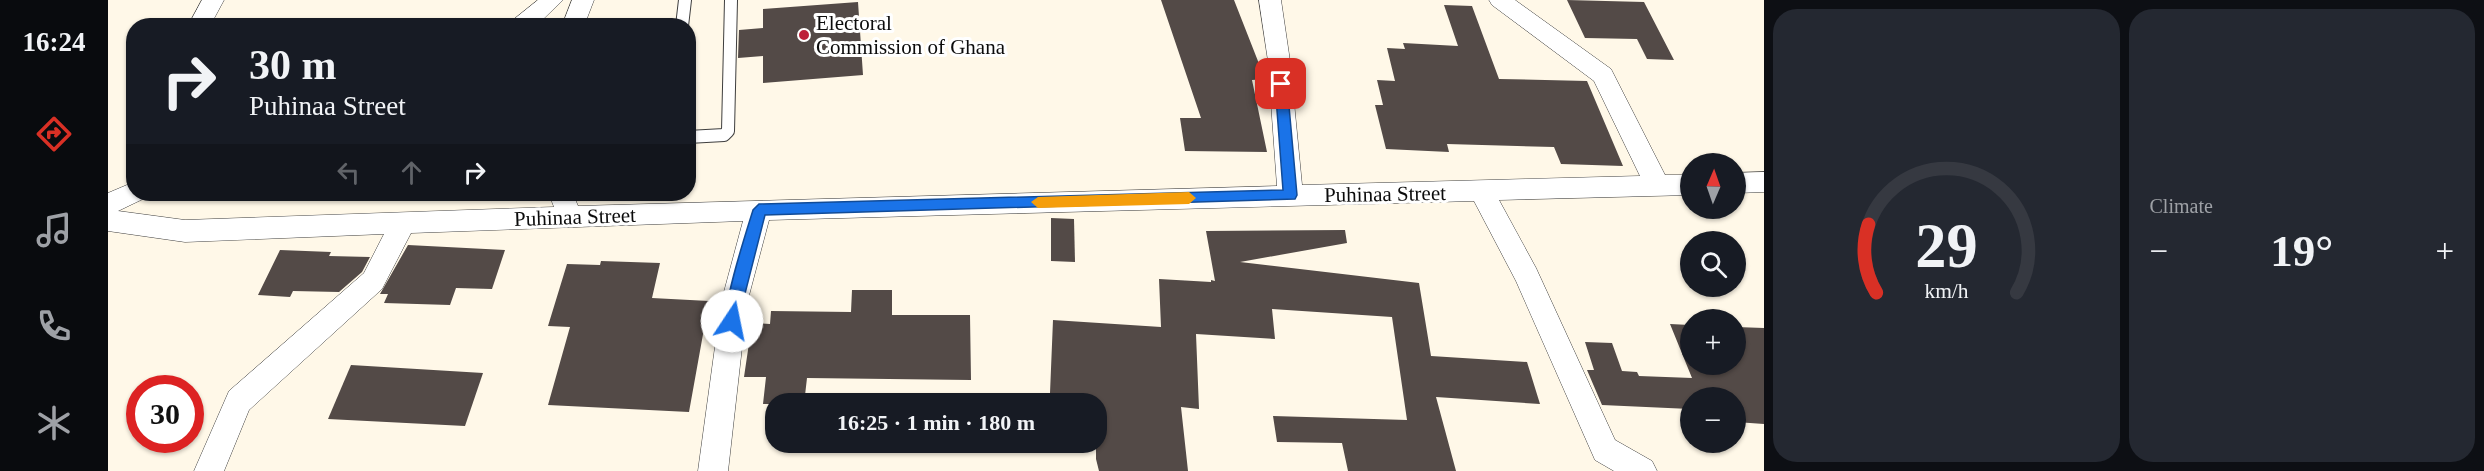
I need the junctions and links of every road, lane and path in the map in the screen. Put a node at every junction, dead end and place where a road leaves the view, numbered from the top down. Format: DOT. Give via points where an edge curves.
graph roads {
  1 [pos="213,0"];
  2 [pos="552,0"];
  3 [pos="584,0"];
  4 [pos="685,0"];
  5 [pos="731,0"];
  6 [pos="1270,0"];
  7 [pos="1500,0"];
  8 [pos="203,18"];
  9 [pos="531,18"];
  10 [pos="576,18"];
  11 [pos="683,18"];
  12 [pos="696,137"];
  13 [pos="1764,182"];
  14 [pos="1746,183"];
  15 [pos="1680,186"];
  16 [pos="1658,187"];
  17 [pos="1481,191"];
  18 [pos="1290,195"];
  19 [pos="126,196"];
  20 [pos="564,201"];
  21 [pos="108,204"];
  22 [pos="759,210"];
  23 [pos="570,217"];
  24 [pos="108,220"];
  25 [pos="403,224"];
  26 [pos="209,471"];
  27 [pos="712,471"];
  28 [pos="1642,471"];
  1 -- 8 [label="street"];
  2 -- 9 [label="street"];
  3 -- 10 [label="street"];
  4 -- 11 [label="lane"];
  5 -- 12 [label="lane" via="728,131 724,135"];
  6 -- 18 [label="street"];
  7 -- 16 [label="street" via="1603,75"];
  13 -- 14 [label="street"];
  15 -- 16 [label="street, Puhinaa Street"];
  16 -- 17 [label="street, Puhinaa Street"];
  17 -- 18 [label="street, Puhinaa Street"];
  17 -- 28 [label="street" via="1527,276 1605,450"];
  18 -- 22 [label="street, Puhinaa Street"];
  19 -- 21 [label="street"];
  20 -- 23 [label="street"];
  22 -- 23 [label="street, Puhinaa Street"];
  22 -- 27 [label="street" via="734,303"];
  23 -- 25 [label="street, Puhinaa Street"];
  24 -- 25 [label="street, Puhinaa Street" via="184,231"];
  25 -- 26 [label="street" via="373,281 239,401"];
}
